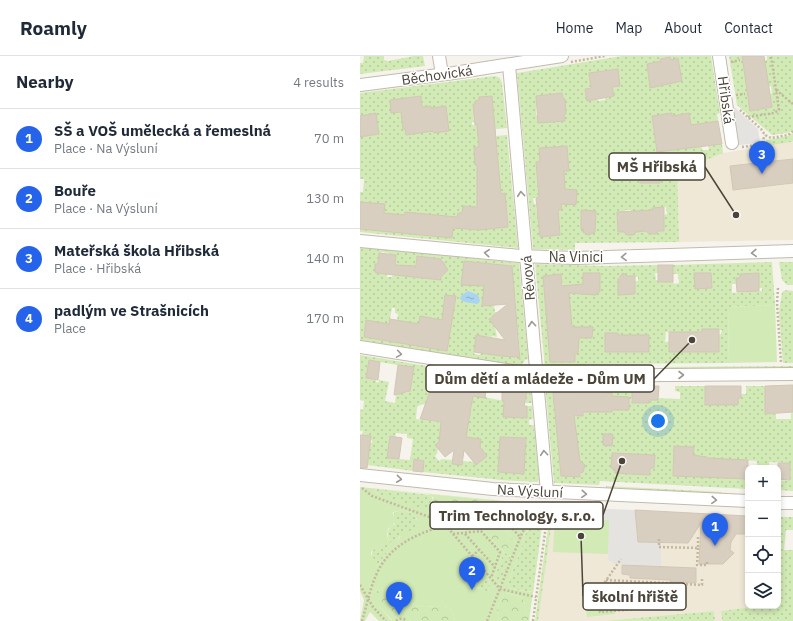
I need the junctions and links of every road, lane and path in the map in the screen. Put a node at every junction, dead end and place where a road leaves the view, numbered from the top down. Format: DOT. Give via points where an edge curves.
graph roads {
  1 [pos="439,56"];
  2 [pos="606,56"];
  3 [pos="771,56"];
  4 [pos="566,59"];
  5 [pos="724,59"];
  6 [pos="740,60"];
  7 [pos="509,65"];
  8 [pos="442,74"];
  9 [pos="360,85"];
  10 [pos="775,89"];
  11 [pos="745,94"];
  12 [pos="734,100"];
  13 [pos="793,104"];
  14 [pos="736,107"];
  15 [pos="748,117"];
  16 [pos="793,131"];
  17 [pos="765,135"];
  18 [pos="732,143"];
  19 [pos="360,241"];
  20 [pos="793,251"];
  21 [pos="526,256"];
  22 [pos="778,288"];
  23 [pos="360,347"];
  24 [pos="782,364"];
  25 [pos="793,374"];
  26 [pos="537,375"];
  27 [pos="361,480"];
  28 [pos="547,498"];
  29 [pos="745,501"];
  30 [pos="781,503"];
  31 [pos="793,504"];
  32 [pos="536,507"];
  33 [pos="499,514"];
  34 [pos="446,525"];
  35 [pos="465,533"];
  36 [pos="453,534"];
  37 [pos="698,535"];
  38 [pos="521,539"];
  39 [pos="659,539"];
  40 [pos="698,548"];
  41 [pos="479,550"];
  42 [pos="472,556"];
  43 [pos="621,559"];
  44 [pos="706,561"];
  45 [pos="495,567"];
  46 [pos="491,578"];
  47 [pos="702,579"];
  48 [pos="606,580"];
  49 [pos="666,583"];
  50 [pos="360,585"];
  51 [pos="500,589"];
  52 [pos="536,596"];
  53 [pos="369,599"];
  54 [pos="362,621"];
  55 [pos="386,621"];
  56 [pos="396,621"];
  57 [pos="406,621"];
  58 [pos="488,621"];
  59 [pos="532,621"];
  1 -- 8 [label="street"];
  2 -- 4 [label="path"];
  3 -- 10 [label="path"];
  4 -- 7 [label="street, Běchovická"];
  5 -- 6 [label="path"];
  5 -- 18 [label="street, Hřibská"];
  7 -- 8 [label="street, Běchovická"];
  21 -- 7 [label="street, Révová, one-way"];
  8 -- 9 [label="street, Běchovická"];
  10 -- 13 [label="path"];
  10 -- 15 [label="path" via="778,112"];
  11 -- 12 [label="path" via="734,96"];
  14 -- 15 [label="path"];
  15 -- 17 [label="path"];
  16 -- 17 [label="path" via="788,135 771,138"];
  17 -- 18 [label="path" via="764,145 733,148"];
  21 -- 19 [label="street, Na Vinici, one-way"];
  20 -- 21 [label="street, Na Vinici, one-way" via="575,258"];
  26 -- 21 [label="street, Révová, one-way"];
  22 -- 24 [label="path"];
  23 -- 26 [label="street, one-way"];
  26 -- 25 [label="street, one-way"];
  28 -- 26 [label="street, Révová, one-way"];
  27 -- 28 [label="street, Na Výsluní, one-way" via="493,489"];
  27 -- 34 [label="path" via="361,487 372,496"];
  28 -- 29 [label="street, Na Výsluní, one-way"];
  28 -- 32 [label="path"];
  28 -- 52 [label="path"];
  30 -- 31 [label="street"];
  32 -- 33 [label="path"];
  32 -- 38 [label="path"];
  33 -- 34 [label="path"];
  33 -- 38 [label="path"];
  34 -- 36 [label="path"];
  34 -- 53 [label="path" via="407,541 390,555 378,570"];
  35 -- 36 [label="path"];
  35 -- 41 [label="path"];
  35 -- 45 [label="path" via="481,531 500,552"];
  36 -- 42 [label="path"];
  37 -- 40 [label="path"];
  38 -- 51 [label="path"];
  39 -- 40 [label="path" via="659,548"];
  40 -- 44 [label="path" via="698,565 706,566"];
  41 -- 42 [label="path"];
  41 -- 45 [label="path"];
  42 -- 46 [label="path"];
  43 -- 48 [label="path"];
  45 -- 46 [label="path"];
  46 -- 51 [label="path"];
  47 -- 49 [label="path" via="702,585"];
  48 -- 49 [label="path"];
  48 -- 49 [label="path" via="598,592 600,612 636,609"];
  50 -- 53 [label="path"];
  51 -- 52 [label="path"];
  51 -- 58 [label="path"];
  52 -- 59 [label="path"];
  53 -- 54 [label="path"];
  53 -- 55 [label="path"];
  56 -- 57 [label="path"];
}
